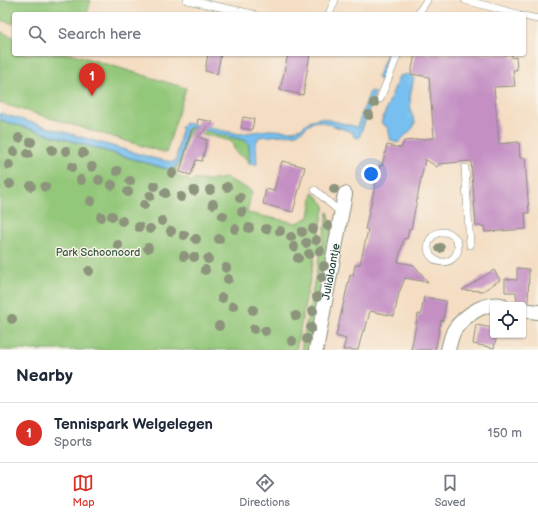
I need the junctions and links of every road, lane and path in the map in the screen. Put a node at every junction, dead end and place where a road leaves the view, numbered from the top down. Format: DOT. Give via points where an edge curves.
graph roads {
  1 [pos="187,0"];
  2 [pos="335,0"];
  3 [pos="427,0"];
  4 [pos="465,0"];
  5 [pos="244,12"];
  6 [pos="330,12"];
  7 [pos="419,12"];
  8 [pos="510,12"];
  9 [pos="526,16"];
  10 [pos="538,19"];
  11 [pos="397,56"];
  12 [pos="380,98"];
  13 [pos="465,168"];
  14 [pos="316,190"];
  15 [pos="345,194"];
  16 [pos="341,213"];
  17 [pos="470,245"];
  18 [pos="458,246"];
  19 [pos="490,304"];
  20 [pos="526,310"];
  21 [pos="538,312"];
  22 [pos="316,350"];
  23 [pos="448,350"];
  1 -- 5 [label="lane"];
  2 -- 6 [label="lane"];
  3 -- 7 [label="lane"];
  4 -- 8 [label="lane"];
  9 -- 10 [label="lane"];
  11 -- 12 [label="lane"];
  13 -- 17 [label="lane"];
  14 -- 16 [label="lane"];
  15 -- 16 [label="street, Julialaantje"];
  16 -- 22 [label="street, Julialaantje"];
  18 -- 18 [label="lane" via="450,234 438,232 428,242 428,251 432,259 440,263 449,262 456,255"];
  19 -- 23 [label="street" via="467,317 456,328"];
  20 -- 21 [label="street"];
}
